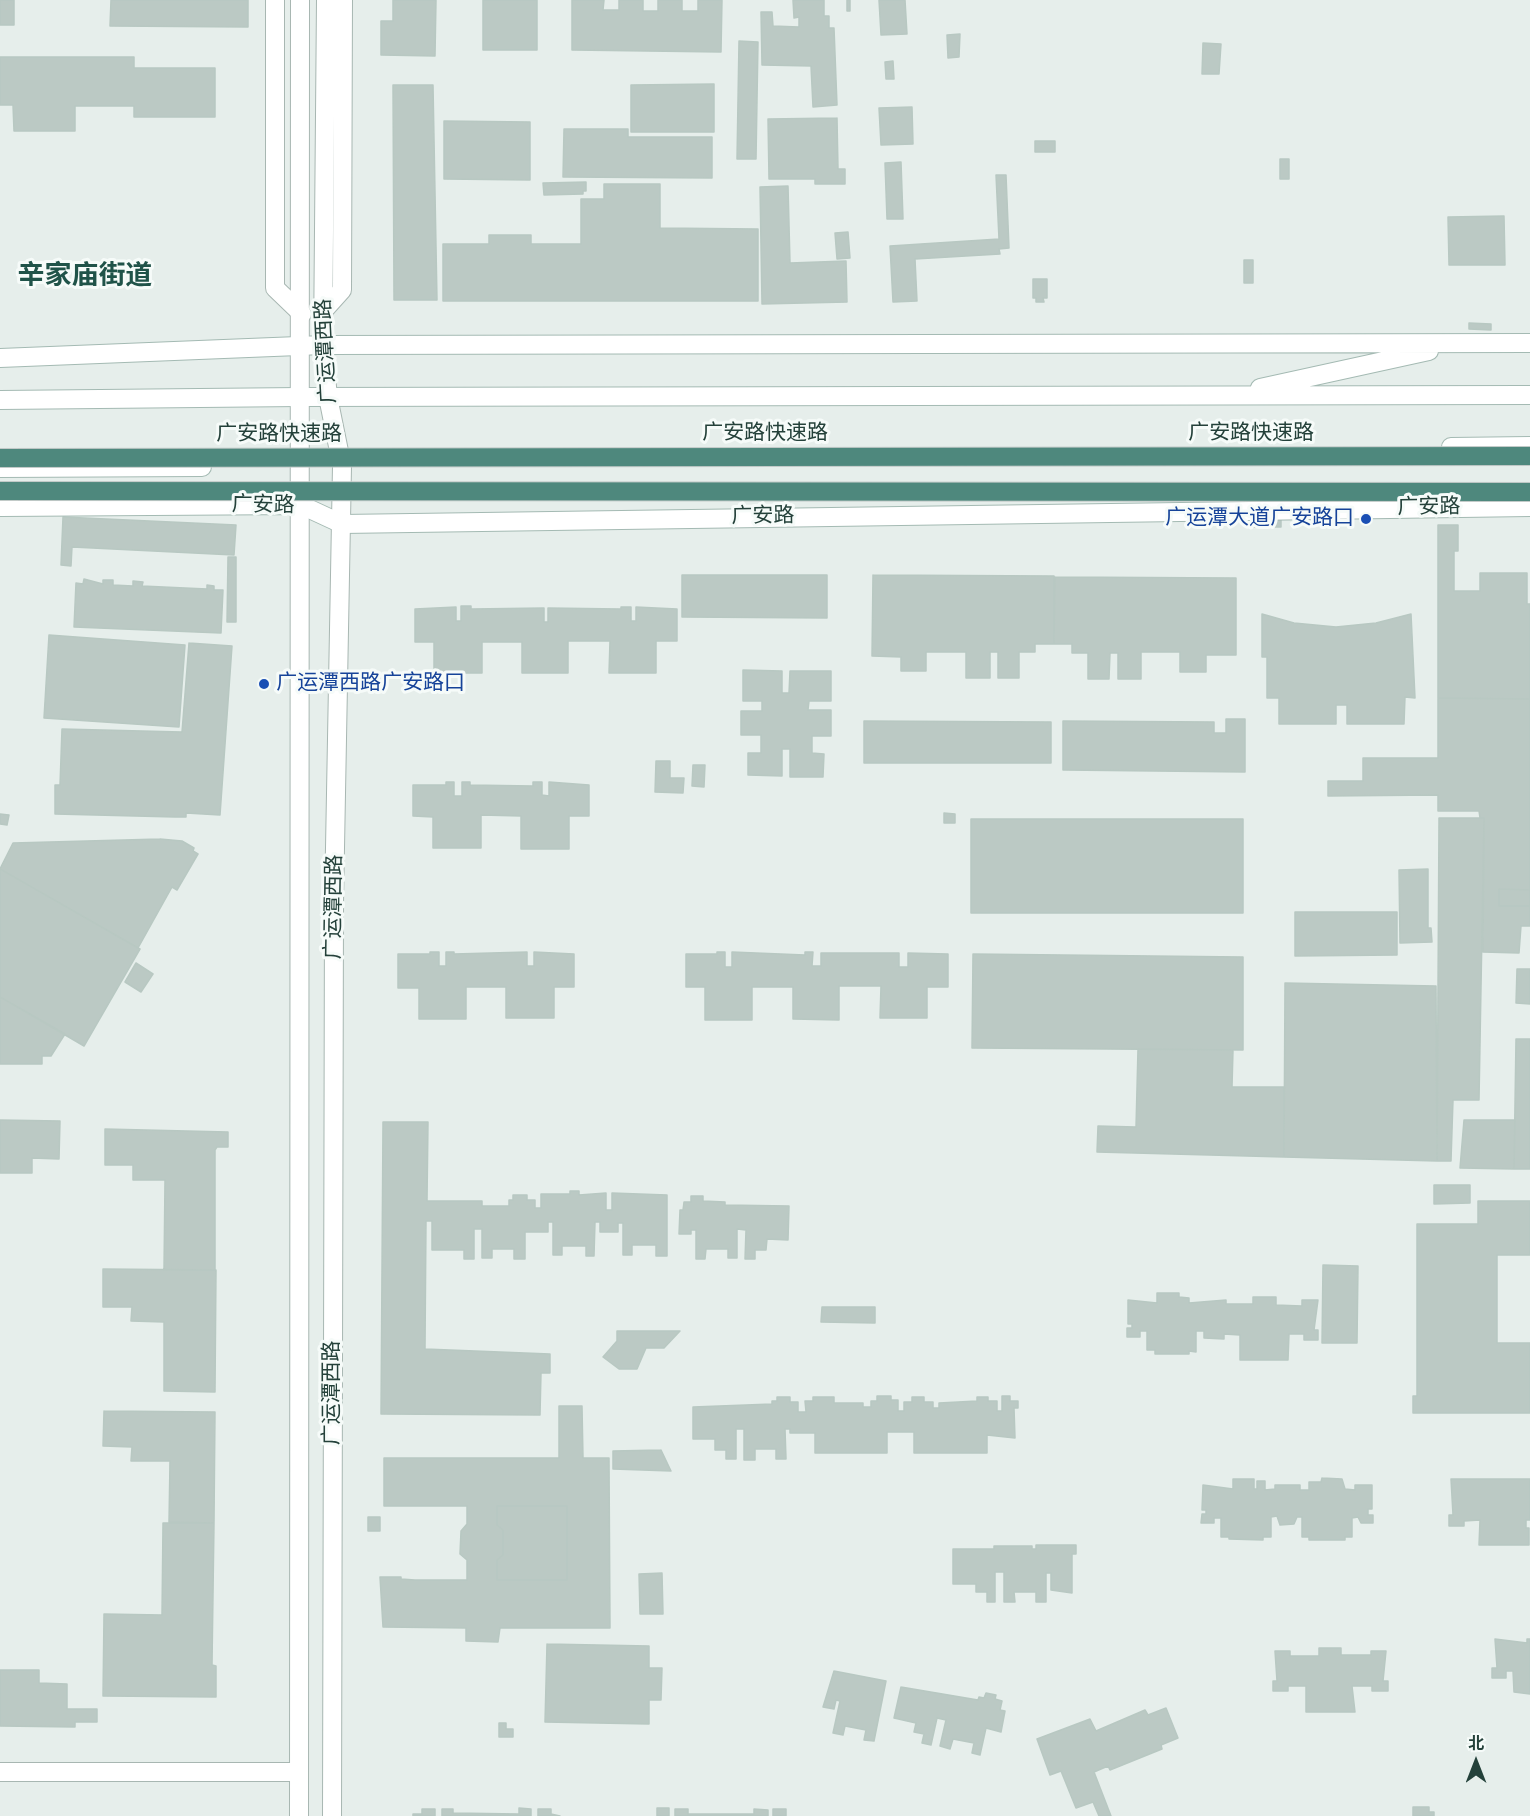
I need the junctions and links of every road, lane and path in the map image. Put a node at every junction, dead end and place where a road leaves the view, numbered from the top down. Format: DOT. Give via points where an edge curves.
graph roads {
  1 [pos="274,0"];
  2 [pos="300,0"];
  3 [pos="326,0"];
  4 [pos="343,0"];
  5 [pos="324,310"];
  6 [pos="302,314"];
  7 [pos="1463,344"];
  8 [pos="1530,344"];
  9 [pos="323,345"];
  10 [pos="302,346"];
  11 [pos="0,358"];
  12 [pos="1530,395"];
  13 [pos="1224,396"];
  14 [pos="300,397"];
  15 [pos="328,397"];
  16 [pos="0,400"];
  17 [pos="1530,446"];
  18 [pos="1530,456"];
  19 [pos="0,458"];
  20 [pos="302,466"];
  21 [pos="342,466"];
  22 [pos="0,468"];
  23 [pos="0,491"];
  24 [pos="1530,492"];
  25 [pos="301,505"];
  26 [pos="0,507"];
  27 [pos="1530,507"];
  28 [pos="342,524"];
  29 [pos="0,1772"];
  30 [pos="299,1772"];
  31 [pos="299,1816"];
  32 [pos="332,1816"];
  1 -- 6 [label="main road" via="274,288"];
  2 -- 6 [label="main road, 广运潭西路"];
  3 -- 5 [label="main road, 广运潭西路"];
  4 -- 5 [label="main road" via="342,290"];
  5 -- 9 [label="main road, 广运潭西路"];
  6 -- 10 [label="main road, 广运潭西路"];
  7 -- 8 [label="main road"];
  7 -- 9 [label="main road"];
  7 -- 13 [label="main road"];
  9 -- 10 [label="main road"];
  9 -- 15 [label="main road, 广运潭西路"];
  10 -- 11 [label="main road"];
  10 -- 14 [label="main road, 广运潭西路"];
  12 -- 13 [label="main road"];
  13 -- 15 [label="main road"];
  14 -- 15 [label="main road"];
  14 -- 16 [label="main road"];
  14 -- 20 [label="main road, 广运潭西路"];
  15 -- 21 [label="main road, 广运潭西路"];
  17 -- 21 [label="main road"];
  18 -- 19 [label="highway, 广安路快速路, bridge"];
  20 -- 21 [label="main road"];
  20 -- 22 [label="main road"];
  20 -- 25 [label="main road, 广运潭西路"];
  21 -- 28 [label="main road, 广运潭西路"];
  23 -- 24 [label="highway, bridge"];
  25 -- 26 [label="main road, 广安路"];
  25 -- 28 [label="main road, 广安路"];
  25 -- 30 [label="main road, 广运潭西路"];
  27 -- 28 [label="main road, 广安路"];
  28 -- 32 [label="main road, 广运潭西路" via="334,902"];
  29 -- 30 [label="main road"];
  30 -- 31 [label="main road, 广运潭西路"];
}
